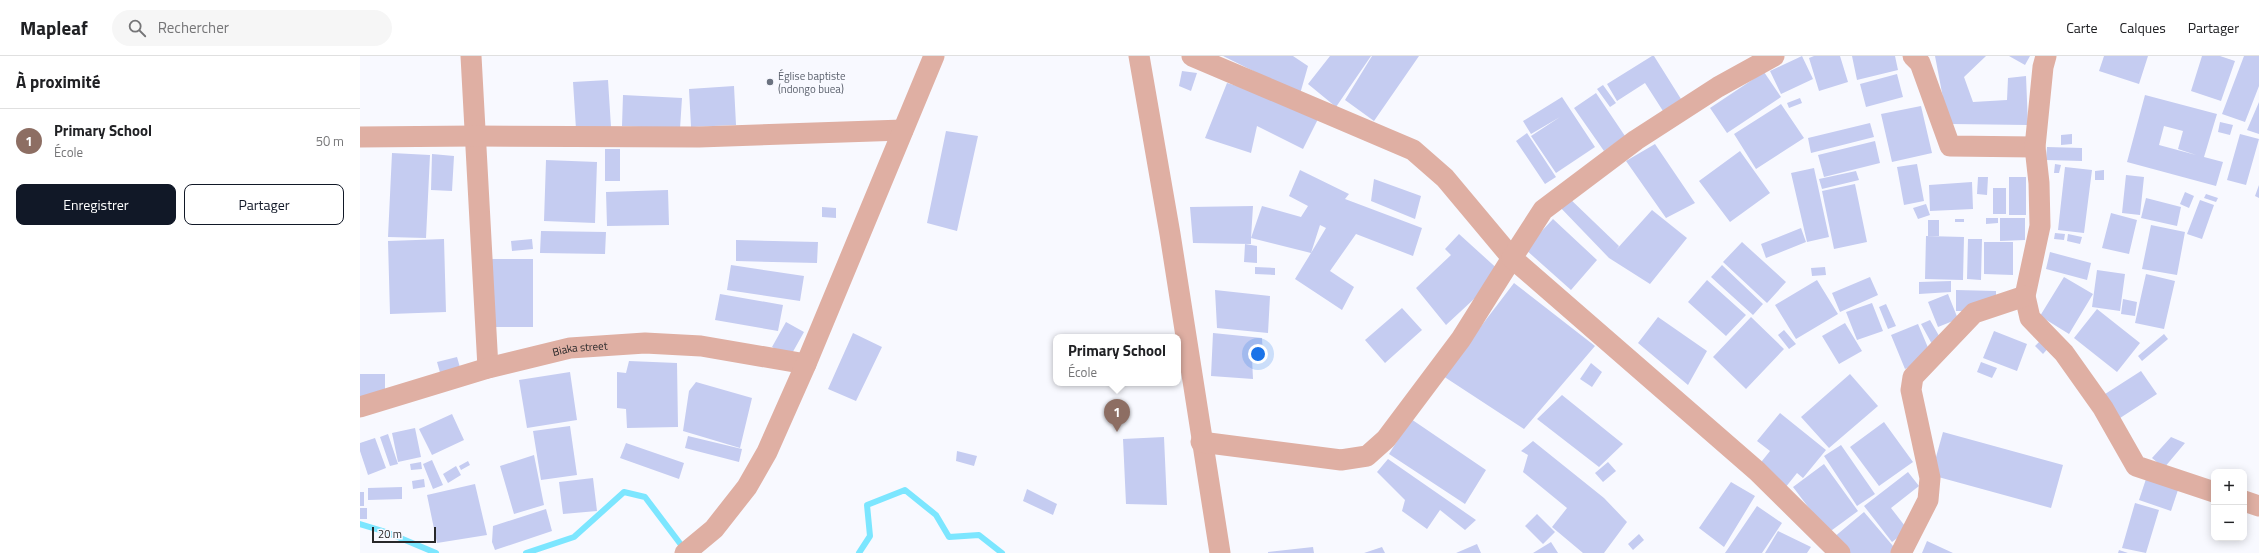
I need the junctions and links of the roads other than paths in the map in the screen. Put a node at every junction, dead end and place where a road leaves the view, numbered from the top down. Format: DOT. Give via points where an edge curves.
graph roads {
  1 [pos="471,56"];
  2 [pos="934,56"];
  3 [pos="1138,56"];
  4 [pos="1192,56"];
  5 [pos="1774,56"];
  6 [pos="1913,56"];
  7 [pos="2046,56"];
  8 [pos="903,130"];
  9 [pos="475,136"];
  10 [pos="360,137"];
  11 [pos="2035,147"];
  12 [pos="1512,258"];
  13 [pos="2025,296"];
  14 [pos="806,364"];
  15 [pos="488,368"];
  16 [pos="360,407"];
  17 [pos="1201,442"];
  18 [pos="2211,491"];
  19 [pos="2247,503"];
  20 [pos="2259,506"];
  21 [pos="685,553"];
  22 [pos="1220,553"];
  23 [pos="1840,553"];
  24 [pos="1901,553"];
  1 -- 9 [label="street"];
  2 -- 8 [label="street"];
  3 -- 17 [label="street" via="1170,234"];
  4 -- 12 [label="street" via="1413,150 1445,178"];
  5 -- 12 [label="street" via="1718,87 1636,140 1542,210"];
  6 -- 11 [label="street" via="1920,63 1950,146"];
  7 -- 11 [label="street"];
  8 -- 9 [label="street" via="699,137"];
  8 -- 14 [label="street"];
  9 -- 10 [label="street"];
  9 -- 15 [label="street"];
  11 -- 13 [label="street" via="2040,226"];
  12 -- 17 [label="street" via="1461,339 1386,439 1367,456 1341,460"];
  12 -- 23 [label="street" via="1757,471"];
  13 -- 18 [label="street" via="2030,318 2064,353 2103,408 2136,466"];
  13 -- 24 [label="street" via="1974,313 1913,377 1911,390 1930,478 1928,500"];
  14 -- 15 [label="street, Biaka street" via="701,346 645,343 570,348"];
  14 -- 21 [label="street" via="763,458 746,487 714,529"];
  15 -- 16 [label="street, Biaka street"];
  17 -- 22 [label="street"];
  19 -- 20 [label="street"];
}
